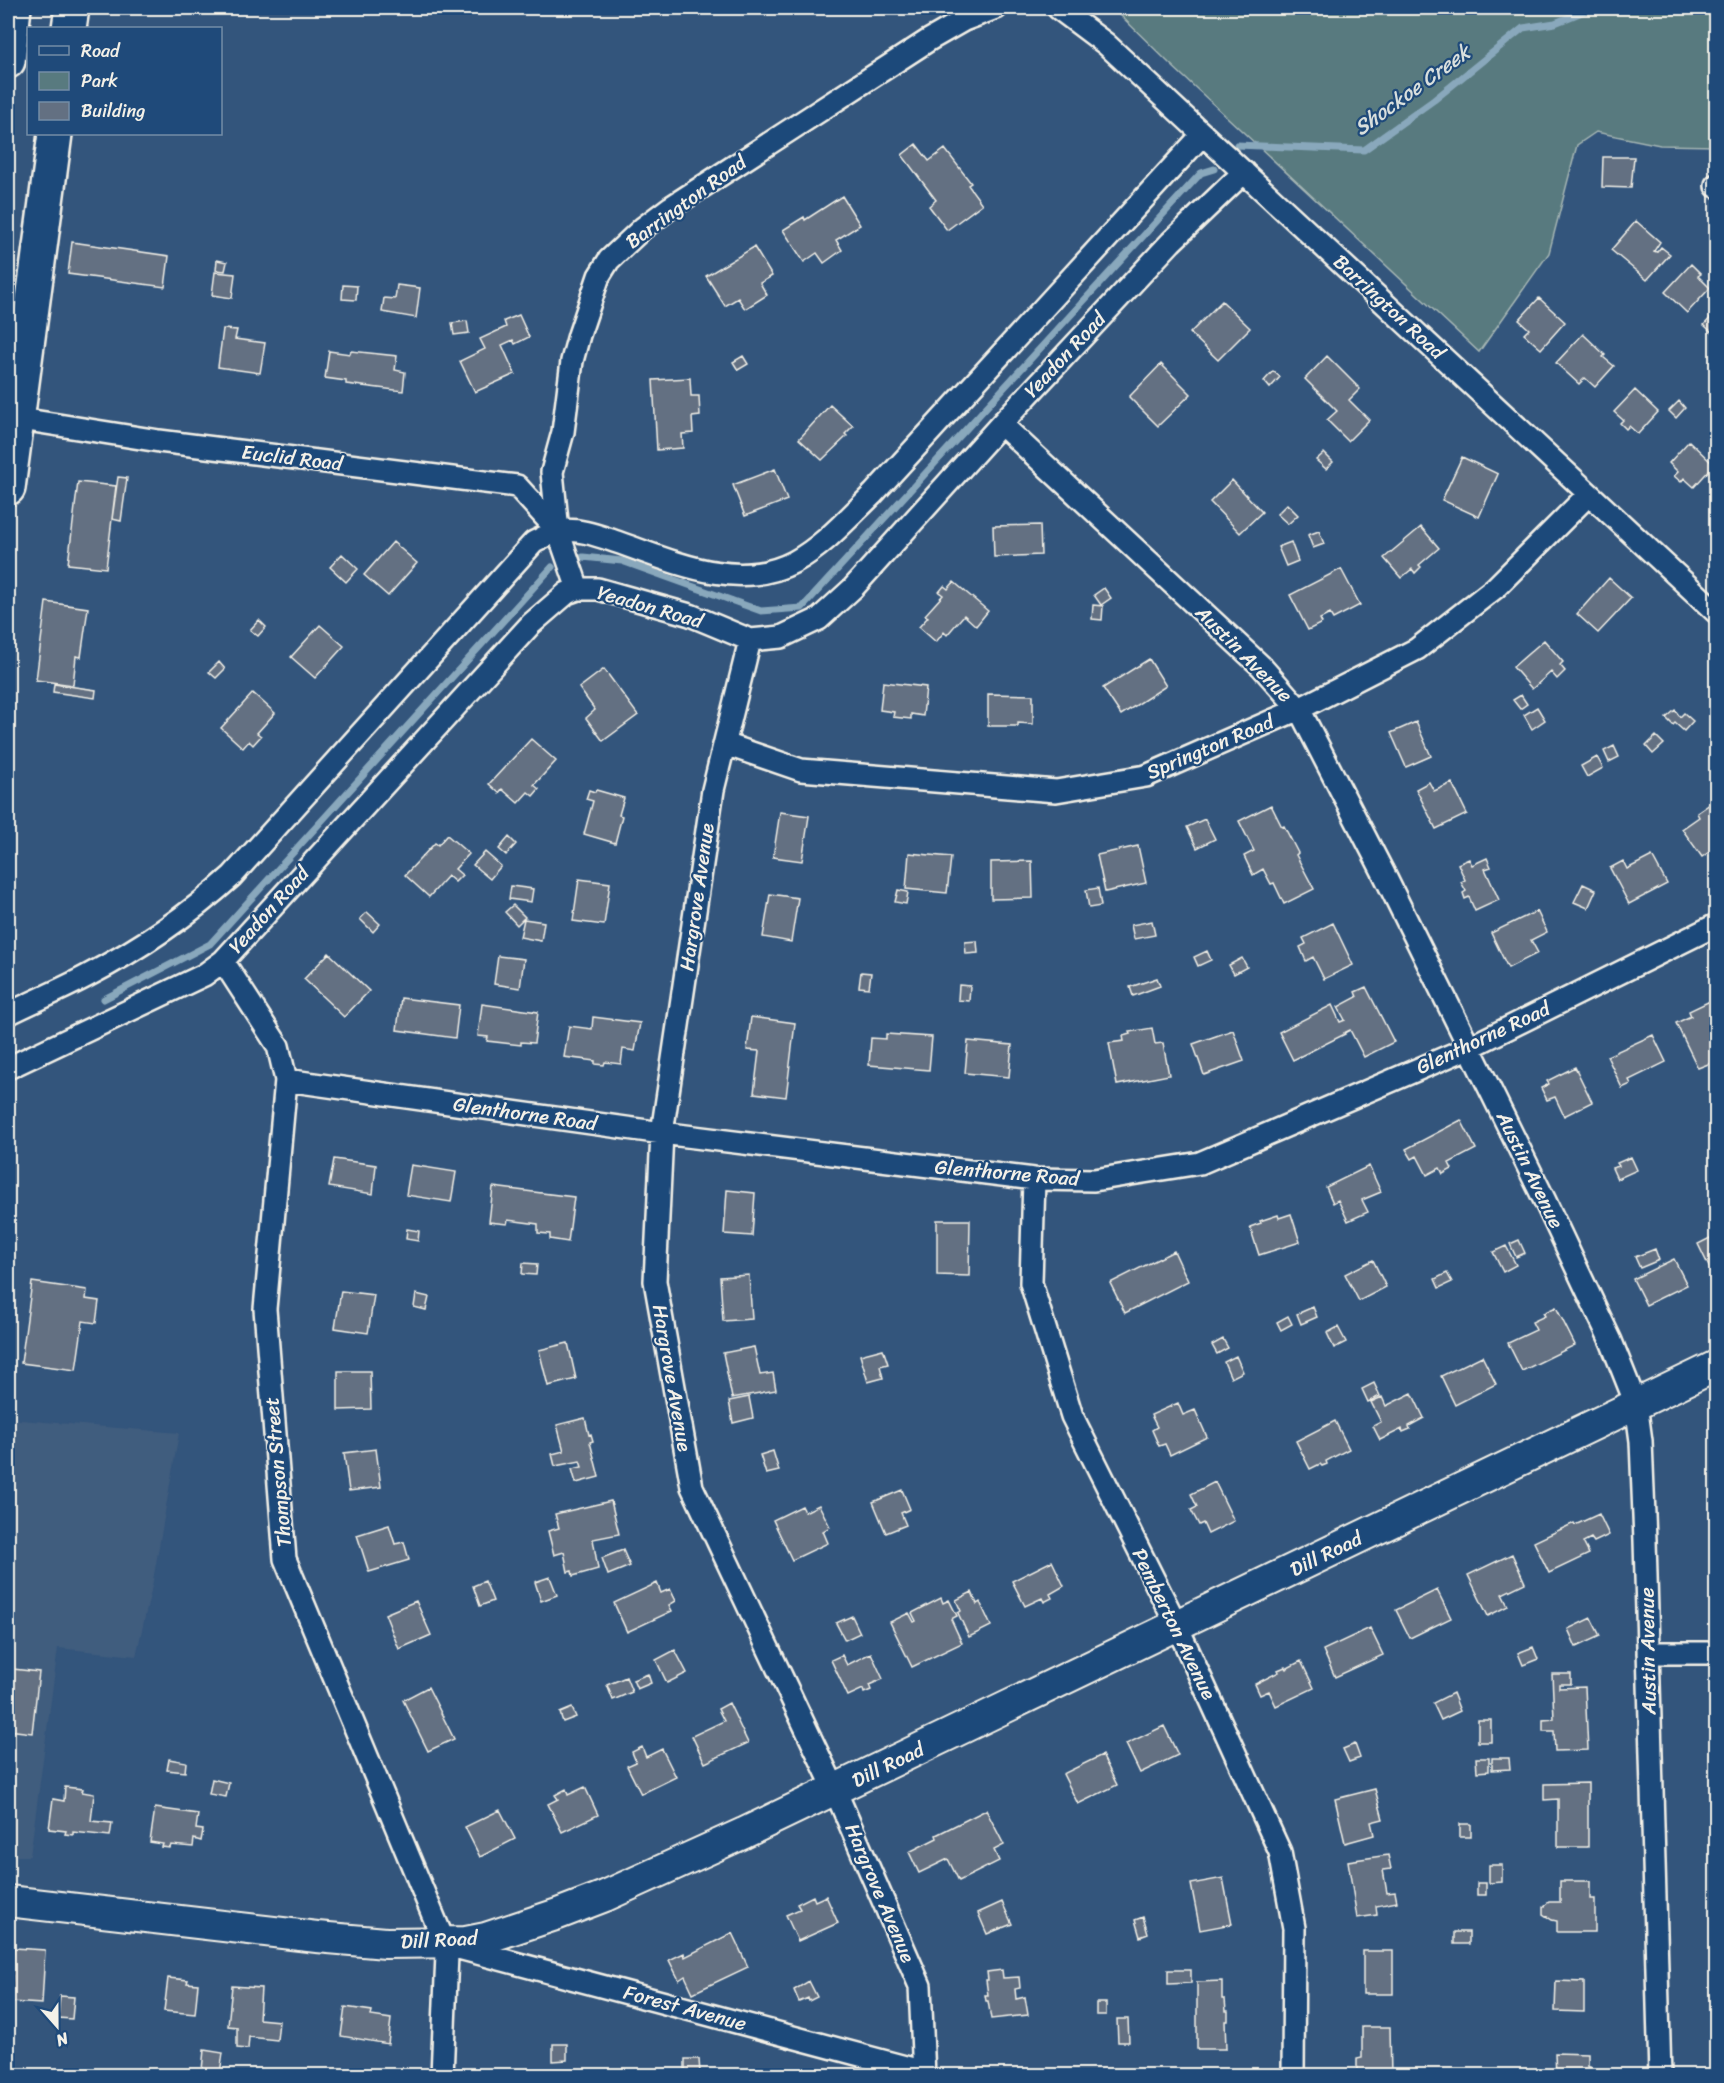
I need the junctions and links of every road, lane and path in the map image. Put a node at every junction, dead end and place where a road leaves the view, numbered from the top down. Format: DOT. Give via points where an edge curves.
graph roads {
  1 [pos="14,8"];
  2 [pos="72,8"];
  3 [pos="996,8"];
  4 [pos="1058,8"];
  5 [pos="69,27"];
  6 [pos="8,61"];
  7 [pos="1203,134"];
  8 [pos="55,135"];
  9 [pos="1244,172"];
  10 [pos="12,418"];
  11 [pos="1001,424"];
  12 [pos="8,488"];
  13 [pos="1589,494"];
  14 [pos="558,531"];
  15 [pos="578,590"];
  16 [pos="1716,612"];
  17 [pos="750,640"];
  18 [pos="1299,709"];
  19 [pos="725,744"];
  20 [pos="1716,925"];
  21 [pos="224,961"];
  22 [pos="8,1014"];
  23 [pos="1470,1047"];
  24 [pos="8,1068"];
  25 [pos="286,1080"];
  26 [pos="662,1133"];
  27 [pos="1034,1179"];
  28 [pos="1716,1366"];
  29 [pos="1636,1404"];
  30 [pos="1177,1626"];
  31 [pos="1648,1653"];
  32 [pos="1716,1653"];
  33 [pos="835,1790"];
  34 [pos="8,1901"];
  35 [pos="445,1944"];
  36 [pos="924,2074"];
  37 [pos="442,2076"];
  38 [pos="1293,2076"];
  39 [pos="1660,2076"];
  1 -- 6 [label="highway"];
  2 -- 5 [label="highway"];
  3 -- 14 [label="street, Barrington Road" via="929,40 718,175 643,228 609,260 599,276 579,335 563,432 552,471"];
  4 -- 7 [label="street, Barrington Road" via="1106,44"];
  7 -- 9 [label="street, Barrington Road"];
  7 -- 14 [label="street" via="873,494 819,546 779,568 754,574 716,574 587,532"];
  8 -- 10 [label="highway"];
  9 -- 11 [label="street, Yeadon Road" via="1171,242"];
  9 -- 13 [label="street, Barrington Road"];
  10 -- 12 [label="highway"];
  10 -- 14 [label="street, Euclid Road" via="159,441 517,486"];
  11 -- 17 [label="street, Yeadon Road" via="853,588 819,619 781,637"];
  11 -- 18 [label="street, Austin Avenue" via="1262,666"];
  13 -- 16 [label="street, Barrington Road"];
  13 -- 18 [label="street, Springton Road" via="1495,588 1417,649"];
  14 -- 15 [label="street, Barrington Road"];
  14 -- 22 [label="street" via="534,542 212,895 168,928 88,976"];
  15 -- 17 [label="street, Yeadon Road" via="598,589 626,596 690,615"];
  15 -- 21 [label="street, Yeadon Road" via="567,593 531,624"];
  17 -- 19 [label="street, Hargrove Avenue"];
  18 -- 19 [label="street, Springton Road" via="1146,776 1056,791 801,770"];
  18 -- 23 [label="street, Austin Avenue"];
  19 -- 26 [label="street, Hargrove Avenue" via="713,790"];
  20 -- 23 [label="street, Glenthorne Road"];
  21 -- 24 [label="street, Yeadon Road" via="204,975"];
  21 -- 25 [label="street, Thompson Street" via="278,1046"];
  23 -- 27 [label="street, Glenthorne Road" via="1200,1163 1094,1180"];
  23 -- 29 [label="street, Austin Avenue" via="1601,1320"];
  25 -- 26 [label="street, Glenthorne Road"];
  25 -- 35 [label="street, Thompson Street" via="265,1310 285,1559"];
  26 -- 27 [label="street, Glenthorne Road"];
  26 -- 33 [label="street, Hargrove Avenue" via="655,1281 692,1487"];
  27 -- 30 [label="street, Pemberton Avenue" via="1031,1283 1072,1416"];
  28 -- 29 [label="street, Dill Road"];
  29 -- 30 [label="street, Dill Road"];
  29 -- 31 [label="street, Austin Avenue" via="1641,1442"];
  30 -- 33 [label="street, Dill Road"];
  30 -- 38 [label="street, Pemberton Avenue" via="1280,1852 1294,1928"];
  31 -- 32 [label="street"];
  31 -- 39 [label="street, Austin Avenue"];
  33 -- 35 [label="street, Dill Road" via="605,1896 486,1938"];
  33 -- 36 [label="street, Hargrove Avenue" via="920,1986"];
  34 -- 35 [label="street, Dill Road" via="317,1937"];
  35 -- 36 [label="street, Forest Avenue"];
  35 -- 37 [label="street, Thompson Street"];
}
